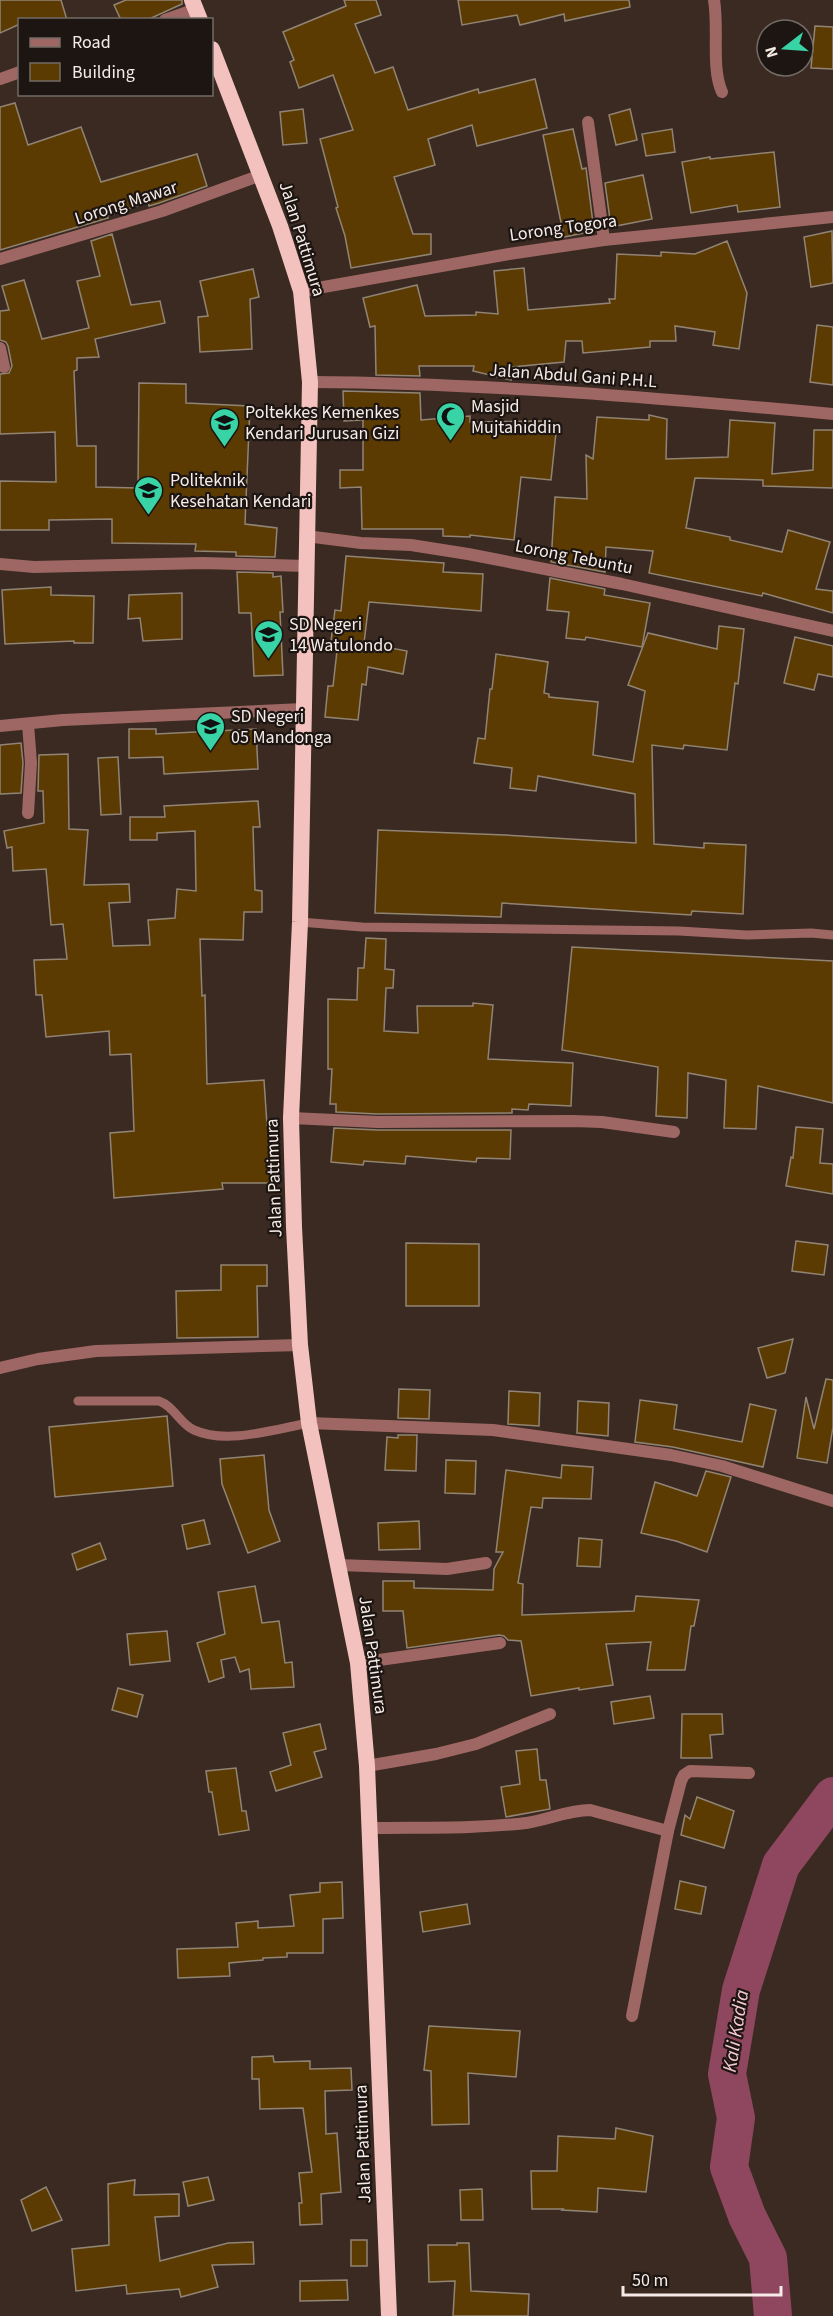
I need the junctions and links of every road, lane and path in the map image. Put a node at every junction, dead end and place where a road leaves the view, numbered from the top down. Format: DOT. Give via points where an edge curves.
graph roads {
  1 [pos="714,0"];
  2 [pos="196,9"];
  3 [pos="171,18"];
  4 [pos="213,52"];
  5 [pos="18,73"];
  6 [pos="0,79"];
  7 [pos="722,92"];
  8 [pos="588,122"];
  9 [pos="261,175"];
  10 [pos="833,217"];
  11 [pos="604,240"];
  12 [pos="0,259"];
  13 [pos="301,291"];
  14 [pos="0,348"];
  15 [pos="4,367"];
  16 [pos="310,382"];
  17 [pos="833,414"];
  18 [pos="306,536"];
  19 [pos="0,564"];
  20 [pos="306,566"];
  21 [pos="833,631"];
  22 [pos="303,709"];
  23 [pos="28,724"];
  24 [pos="0,726"];
  25 [pos="28,813"];
  26 [pos="300,922"];
  27 [pos="833,935"];
  28 [pos="291,1118"];
  29 [pos="674,1132"];
  30 [pos="300,1344"];
  31 [pos="0,1368"];
  32 [pos="78,1401"];
  33 [pos="309,1423"];
  34 [pos="833,1501"];
  35 [pos="486,1563"];
  36 [pos="339,1565"];
  37 [pos="500,1643"];
  38 [pos="358,1663"];
  39 [pos="550,1714"];
  40 [pos="367,1766"];
  41 [pos="749,1773"];
  42 [pos="368,1828"];
  43 [pos="668,1831"];
  44 [pos="632,2016"];
  45 [pos="389,2316"];
  1 -- 7 [label="street" via="716,80"];
  2 -- 3 [label="street"];
  4 -- 9 [label="highway, Jalan Pattimura"];
  5 -- 6 [label="street"];
  8 -- 11 [label="street"];
  9 -- 12 [label="street, Lorong Mawar" via="151,214"];
  9 -- 13 [label="highway, Jalan Pattimura"];
  10 -- 11 [label="street, Lorong Togora"];
  11 -- 13 [label="street, Lorong Togora"];
  13 -- 16 [label="highway, Jalan Pattimura"];
  14 -- 15 [label="street"];
  16 -- 17 [label="street, Jalan Abdul Gani P.H.L" via="525,389"];
  16 -- 18 [label="highway, Jalan Pattimura"];
  18 -- 20 [label="highway, Jalan Pattimura"];
  18 -- 21 [label="street, Lorong Tebuntu" via="468,554"];
  19 -- 20 [label="street"];
  20 -- 22 [label="highway, Jalan Pattimura"];
  22 -- 23 [label="street"];
  22 -- 26 [label="highway, Jalan Pattimura"];
  23 -- 24 [label="street"];
  23 -- 25 [label="street"];
  26 -- 27 [label="lane" via="362,927"];
  26 -- 28 [label="highway, Jalan Pattimura"];
  28 -- 29 [label="street" via="583,1122"];
  28 -- 30 [label="highway, Jalan Pattimura"];
  30 -- 31 [label="street" via="96,1351"];
  30 -- 33 [label="highway, Jalan Pattimura"];
  32 -- 33 [label="lane" via="159,1401 192,1429 214,1437"];
  33 -- 34 [label="street" via="493,1430 671,1455 722,1466"];
  33 -- 36 [label="highway, Jalan Pattimura"];
  35 -- 36 [label="street" via="447,1569"];
  36 -- 38 [label="highway, Jalan Pattimura"];
  37 -- 38 [label="street"];
  38 -- 40 [label="highway, Jalan Pattimura"];
  39 -- 40 [label="street" via="476,1744"];
  40 -- 42 [label="highway, Jalan Pattimura"];
  41 -- 43 [label="street" via="690,1771 684,1775"];
  42 -- 43 [label="street" via="500,1826 590,1810"];
  42 -- 45 [label="highway, Jalan Pattimura"];
  43 -- 44 [label="street"];
}
